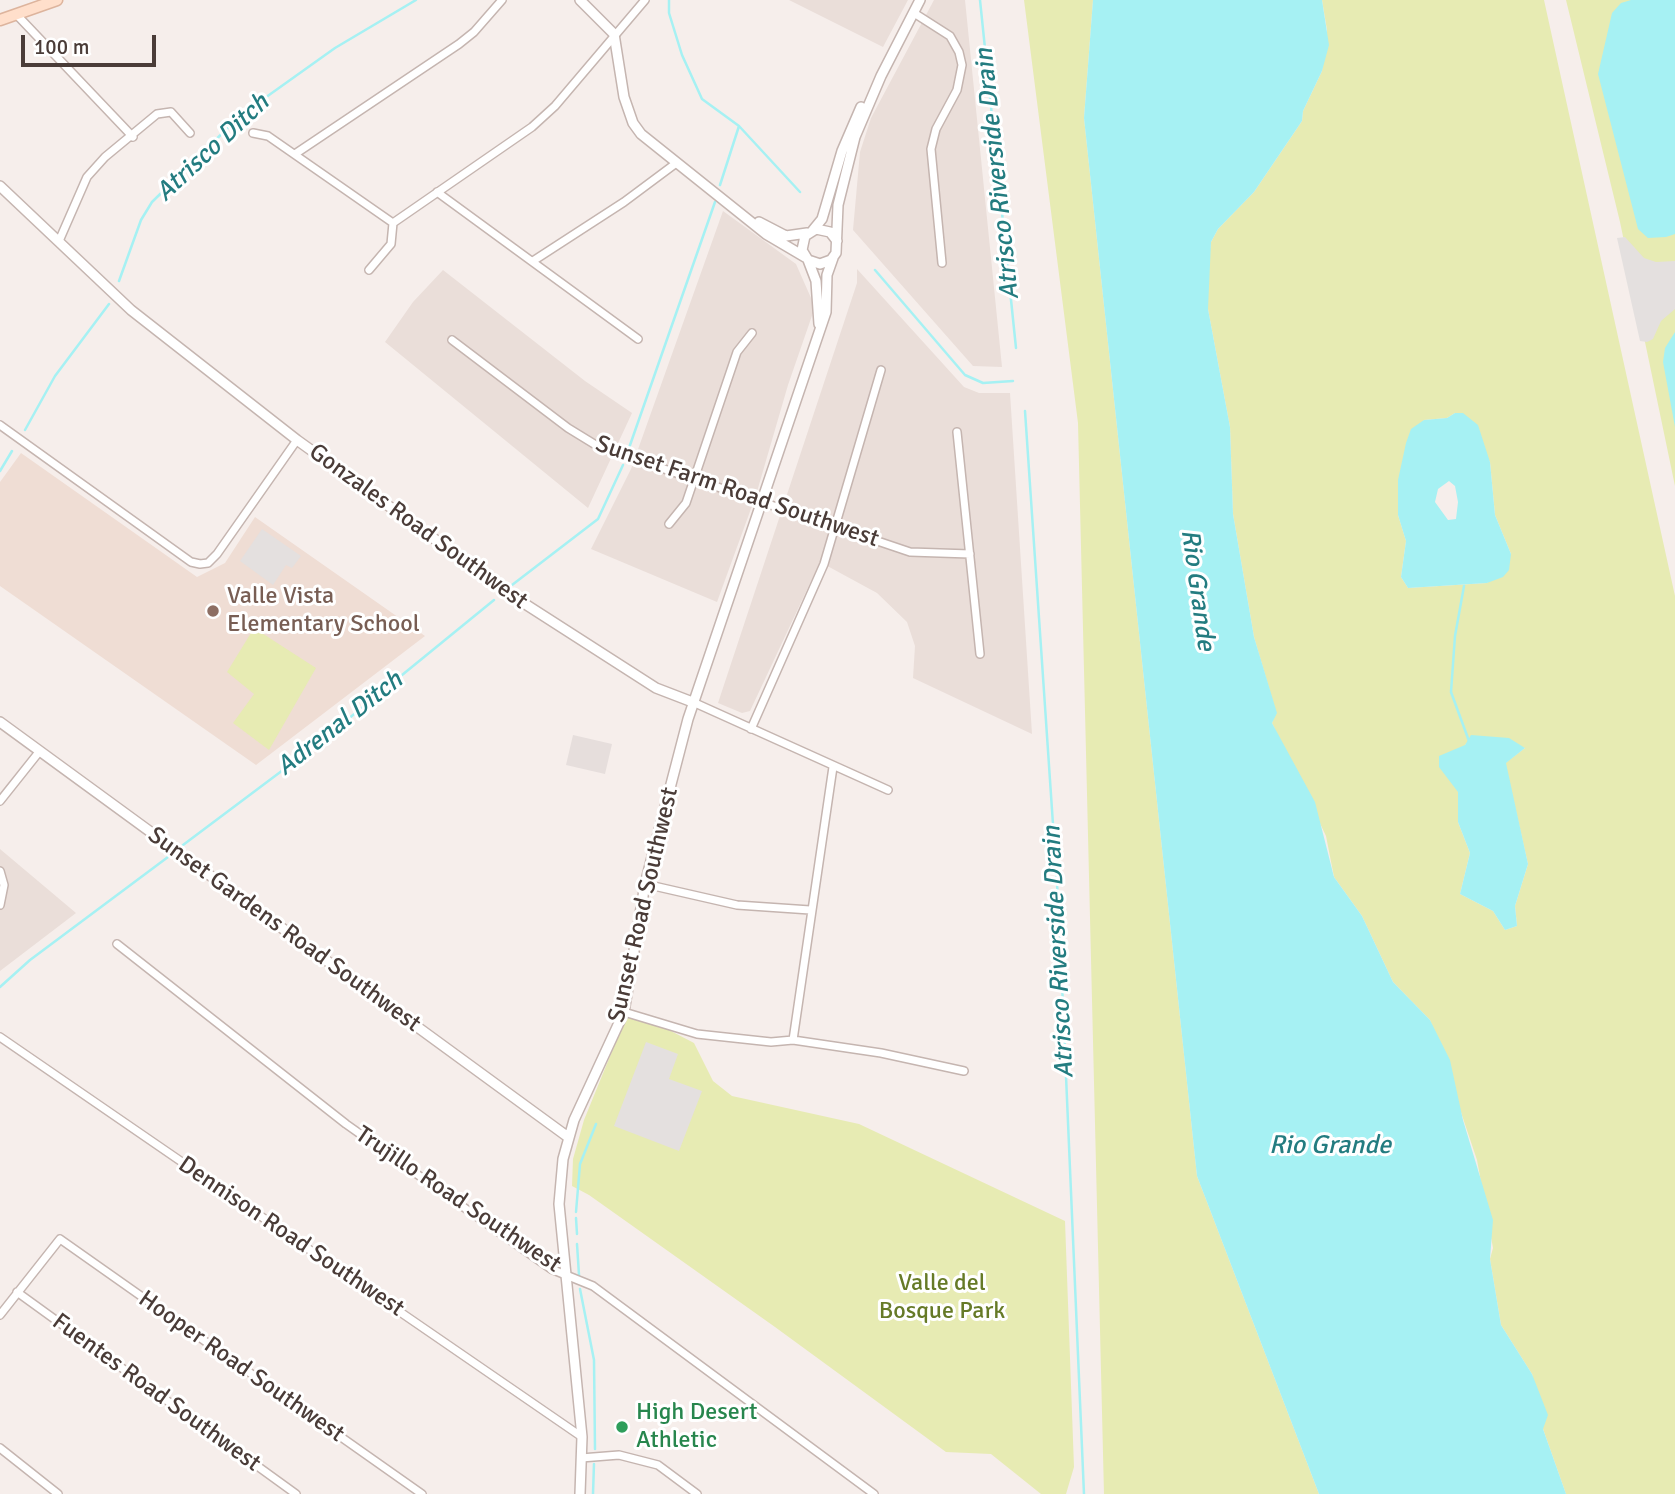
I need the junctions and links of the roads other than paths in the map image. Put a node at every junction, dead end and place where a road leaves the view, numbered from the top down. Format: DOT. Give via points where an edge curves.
graph roads {
  1 [pos="57,0"];
  2 [pos="502,0"];
  3 [pos="580,0"];
  4 [pos="645,0"];
  5 [pos="920,0"];
  6 [pos="914,13"];
  7 [pos="16,14"];
  8 [pos="0,20"];
  9 [pos="614,34"];
  10 [pos="881,76"];
  11 [pos="190,133"];
  12 [pos="253,133"];
  13 [pos="134,136"];
  14 [pos="295,154"];
  15 [pos="675,164"];
  16 [pos="0,186"];
  17 [pos="437,192"];
  18 [pos="738,210"];
  19 [pos="393,223"];
  20 [pos="811,231"];
  21 [pos="59,241"];
  22 [pos="837,241"];
  23 [pos="833,258"];
  24 [pos="807,259"];
  25 [pos="533,261"];
  26 [pos="942,263"];
  27 [pos="369,270"];
  28 [pos="819,326"];
  29 [pos="752,333"];
  30 [pos="452,340"];
  31 [pos="638,340"];
  32 [pos="881,370"];
  33 [pos="1,426"];
  34 [pos="957,432"];
  35 [pos="297,440"];
  36 [pos="694,480"];
  37 [pos="762,502"];
  38 [pos="669,524"];
  39 [pos="835,526"];
  40 [pos="970,554"];
  41 [pos="980,654"];
  42 [pos="695,703"];
  43 [pos="0,722"];
  44 [pos="751,729"];
  45 [pos="39,752"];
  46 [pos="833,767"];
  47 [pos="887,790"];
  48 [pos="0,801"];
  49 [pos="0,872"];
  50 [pos="645,884"];
  51 [pos="0,905"];
  52 [pos="810,909"];
  53 [pos="117,944"];
  54 [pos="624,1012"];
  55 [pos="0,1037"];
  56 [pos="793,1040"];
  57 [pos="964,1071"];
  58 [pos="568,1137"];
  59 [pos="567,1275"];
  60 [pos="17,1292"];
  61 [pos="0,1315"];
  62 [pos="582,1437"];
  63 [pos="0,1448"];
  64 [pos="581,1458"];
  65 [pos="58,1494"];
  66 [pos="296,1494"];
  67 [pos="422,1494"];
  68 [pos="580,1494"];
  69 [pos="697,1494"];
  70 [pos="874,1494"];
  1 -- 7 [label="main road"];
  2 -- 14 [label="street" via="459,44"];
  3 -- 9 [label="street"];
  4 -- 9 [label="street"];
  5 -- 6 [label="street"];
  6 -- 10 [label="street"];
  6 -- 26 [label="street" via="950,36 962,65 957,90 931,149"];
  7 -- 8 [label="main road"];
  7 -- 13 [label="street"];
  9 -- 15 [label="street" via="633,124"];
  9 -- 17 [label="street" via="532,127"];
  10 -- 20 [label="street" via="851,129 822,219"];
  10 -- 22 [label="street" via="850,152 838,205"];
  11 -- 13 [label="street" via="171,112 157,114"];
  12 -- 14 [label="street" via="268,136"];
  13 -- 21 [label="street" via="87,177"];
  14 -- 19 [label="street"];
  15 -- 18 [label="street"];
  15 -- 25 [label="street"];
  16 -- 21 [label="street, Gonzales Road Southwest"];
  17 -- 19 [label="street"];
  17 -- 25 [label="street"];
  18 -- 20 [label="street" via="781,234 792,237"];
  18 -- 24 [label="street"];
  19 -- 27 [label="street" via="391,244"];
  20 -- 22 [label="street" via="827,230"];
  20 -- 24 [label="street" via="802,247"];
  21 -- 35 [label="street, Gonzales Road Southwest" via="131,310"];
  22 -- 23 [label="street"];
  23 -- 24 [label="street" via="820,264"];
  23 -- 28 [label="street, Sunset Road Southwest" via="827,275 826,312"];
  24 -- 28 [label="street, Sunset Road Southwest" via="818,292"];
  25 -- 31 [label="street"];
  28 -- 37 [label="street, Sunset Road Southwest"];
  29 -- 36 [label="street" via="737,352"];
  30 -- 36 [label="street, Sunset Farm Road Southwest" via="585,440"];
  32 -- 39 [label="street"];
  33 -- 35 [label="street" via="200,564 218,554"];
  34 -- 40 [label="street"];
  35 -- 42 [label="street, Gonzales Road Southwest" via="522,602 656,688"];
  36 -- 37 [label="street, Sunset Farm Road Southwest"];
  36 -- 38 [label="street" via="683,509"];
  37 -- 39 [label="street, Sunset Farm Road Southwest"];
  37 -- 42 [label="street, Sunset Road Southwest"];
  39 -- 40 [label="street, Sunset Farm Road Southwest" via="910,552"];
  39 -- 44 [label="street" via="824,564"];
  40 -- 41 [label="street"];
  42 -- 44 [label="street, Gonzales Road Southwest"];
  42 -- 50 [label="street, Sunset Road Southwest"];
  43 -- 45 [label="street, Sunset Gardens Road Southwest"];
  44 -- 46 [label="street, Gonzales Road Southwest"];
  45 -- 48 [label="street"];
  45 -- 58 [label="street, Sunset Gardens Road Southwest"];
  46 -- 47 [label="street, Gonzales Road Southwest"];
  46 -- 52 [label="street"];
  49 -- 51 [label="street" via="4,885"];
  50 -- 52 [label="street" via="737,905"];
  50 -- 54 [label="street, Sunset Road Southwest"];
  52 -- 56 [label="street"];
  53 -- 59 [label="street, Trujillo Road Southwest" via="346,1124 551,1269"];
  54 -- 56 [label="street" via="697,1034"];
  54 -- 58 [label="street, Sunset Road Southwest"];
  55 -- 62 [label="street, Dennison Road Southwest"];
  56 -- 57 [label="street"];
  58 -- 59 [label="street, Sunset Road Southwest" via="559,1204"];
  59 -- 62 [label="street, Sunset Road Southwest"];
  59 -- 70 [label="street, Trujillo Road Southwest" via="593,1286"];
  60 -- 61 [label="street"];
  60 -- 66 [label="street, Fuentes Road Southwest"];
  60 -- 67 [label="street, Hooper Road Southwest" via="60,1239"];
  62 -- 64 [label="street, Sunset Road Southwest"];
  63 -- 65 [label="street"];
  64 -- 68 [label="street, Sunset Road Southwest"];
  64 -- 69 [label="street" via="619,1455 658,1465"];
}
